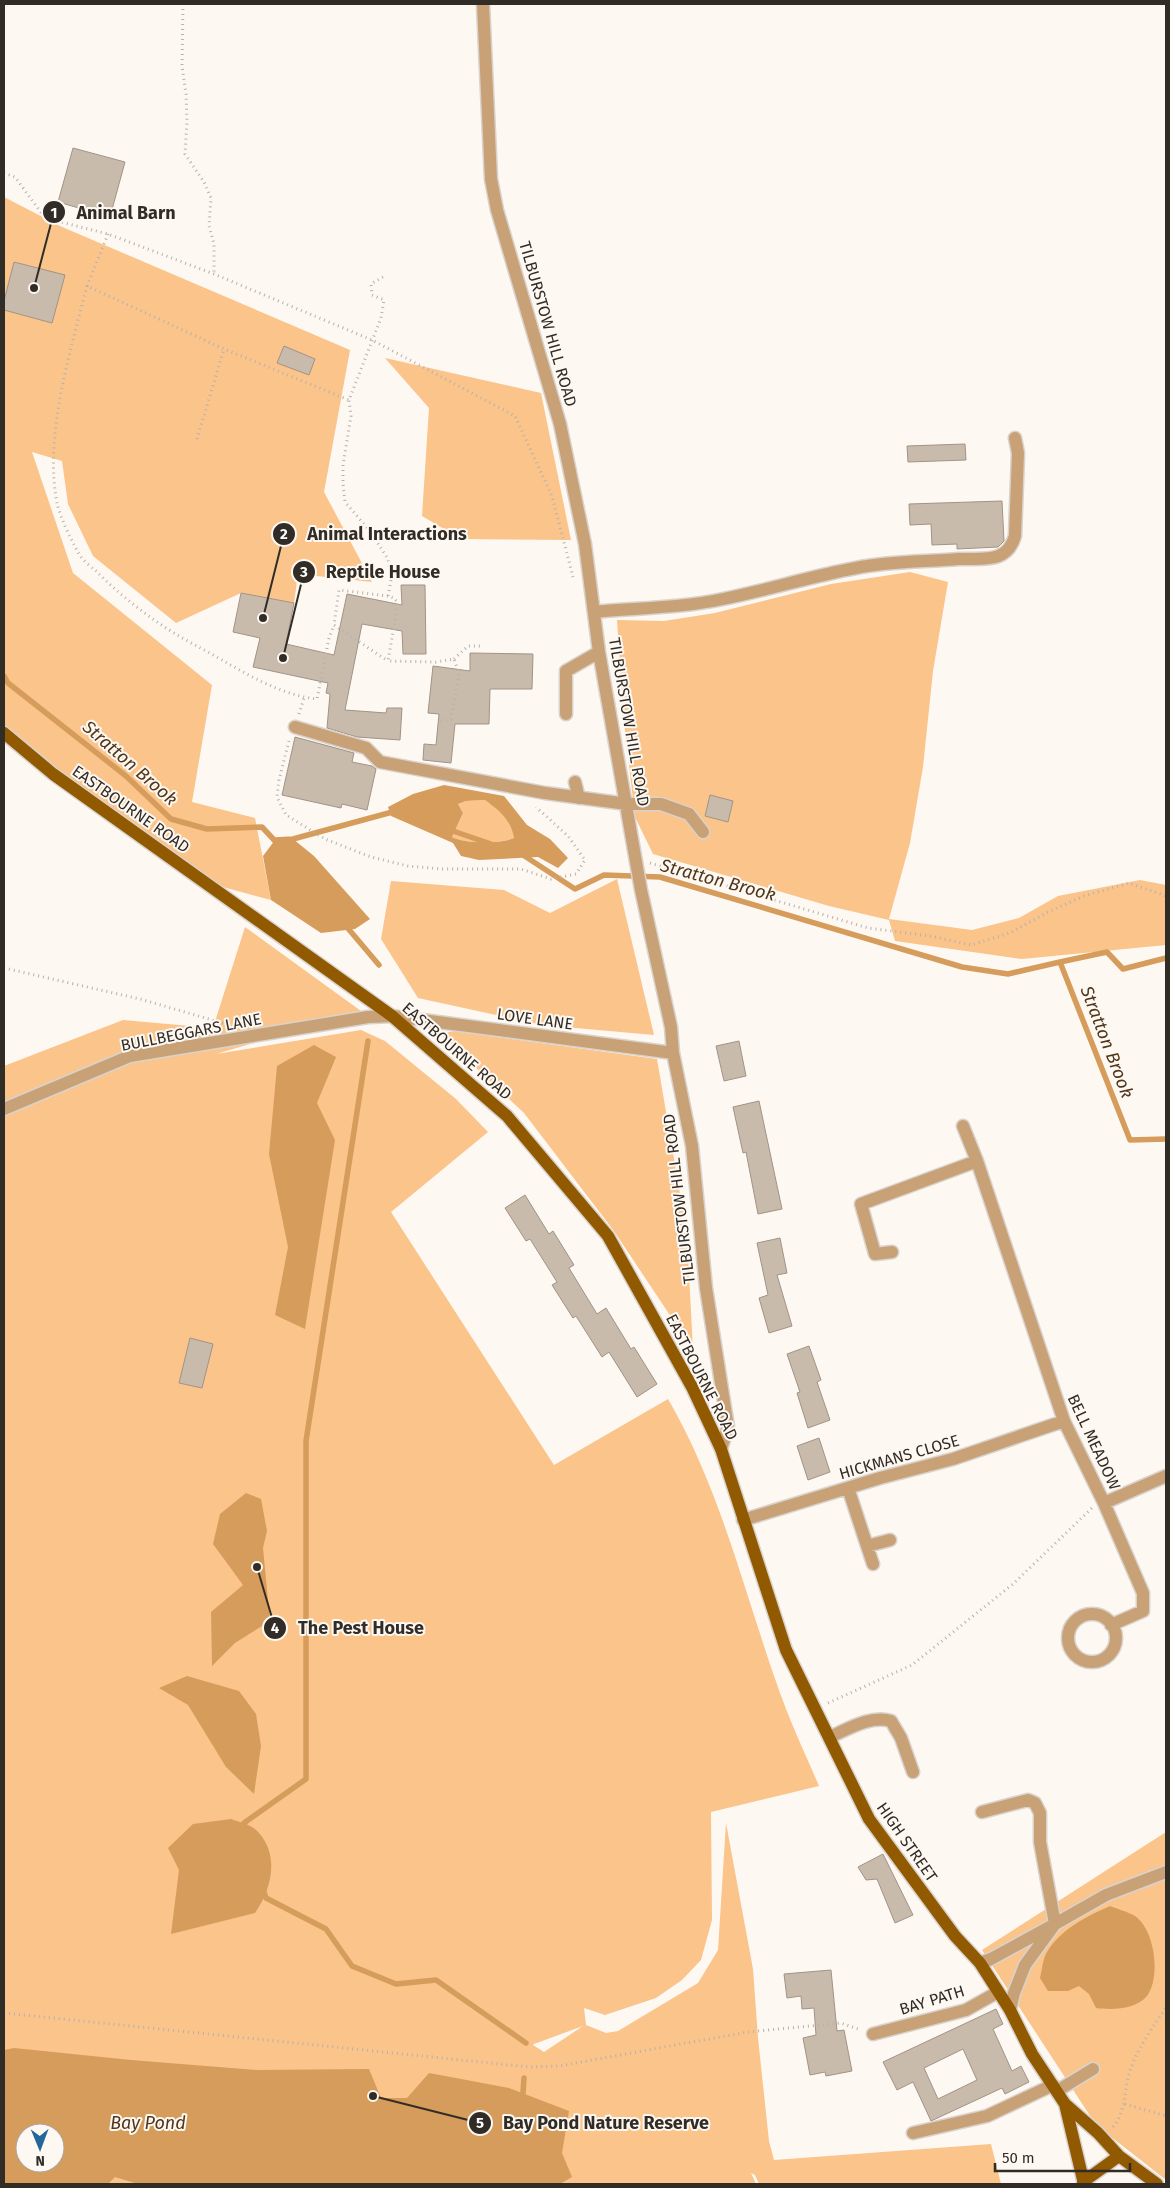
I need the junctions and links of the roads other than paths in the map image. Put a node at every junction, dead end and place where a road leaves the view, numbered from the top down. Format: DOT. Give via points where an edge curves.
graph roads {
  1 [pos="482,4"];
  2 [pos="1016,438"];
  3 [pos="594,612"];
  4 [pos="599,652"];
  5 [pos="566,714"];
  6 [pos="295,728"];
  7 [pos="4,733"];
  8 [pos="576,782"];
  9 [pos="579,798"];
  10 [pos="627,804"];
  11 [pos="703,832"];
  12 [pos="392,1016"];
  13 [pos="674,1053"];
  14 [pos="4,1109"];
  15 [pos="963,1126"];
  16 [pos="977,1161"];
  17 [pos="892,1252"];
  18 [pos="1064,1421"];
  19 [pos="721,1449"];
  20 [pos="1166,1476"];
  21 [pos="848,1488"];
  22 [pos="1104,1503"];
  23 [pos="743,1520"];
  24 [pos="890,1540"];
  25 [pos="867,1546"];
  26 [pos="872,1564"];
  27 [pos="1111,1625"];
  28 [pos="830,1737"];
  29 [pos="913,1772"];
  30 [pos="982,1812"];
  31 [pos="1166,1872"];
  32 [pos="1055,1924"];
  33 [pos="980,1963"];
  34 [pos="998,1992"];
  35 [pos="1010,2010"];
  36 [pos="873,2034"];
  37 [pos="1093,2069"];
  38 [pos="1055,2088"];
  39 [pos="1066,2104"];
  40 [pos="913,2133"];
  41 [pos="1119,2156"];
  42 [pos="1084,2183"];
  43 [pos="1157,2184"];
  1 -- 3 [label="street, TILBURSTOW HILL ROAD" via="491,179 560,424 585,544"];
  2 -- 3 [label="street" via="1016,536 1012,549 1001,557 902,561 723,599"];
  3 -- 4 [label="street, TILBURSTOW HILL ROAD"];
  4 -- 5 [label="street" via="566,671"];
  4 -- 10 [label="street, TILBURSTOW HILL ROAD"];
  6 -- 9 [label="street" via="366,748 380,762"];
  7 -- 12 [label="main road, EASTBOURNE ROAD" via="61,780"];
  8 -- 9 [label="street"];
  9 -- 10 [label="street"];
  10 -- 11 [label="street" via="661,804 688,814"];
  10 -- 13 [label="street, TILBURSTOW HILL ROAD"];
  12 -- 13 [label="street, LOVE LANE"];
  12 -- 14 [label="street, BULLBEGGARS LANE" via="368,1017 130,1056"];
  12 -- 19 [label="main road, EASTBOURNE ROAD" via="507,1116 608,1236 692,1387"];
  13 -- 19 [label="street, TILBURSTOW HILL ROAD" via="692,1146 706,1288 728,1427"];
  15 -- 16 [label="street"];
  16 -- 17 [label="street" via="861,1204 875,1254"];
  16 -- 18 [label="street, BELL MEADOW"];
  18 -- 21 [label="street, HICKMANS CLOSE" via="953,1459"];
  18 -- 22 [label="street, BELL MEADOW"];
  19 -- 23 [label="main road, EASTBOURNE ROAD"];
  20 -- 22 [label="street, BELL MEADOW"];
  21 -- 23 [label="street, HICKMANS CLOSE"];
  21 -- 25 [label="street"];
  22 -- 27 [label="street, BELL MEADOW" via="1143,1593 1143,1611"];
  23 -- 28 [label="main road, HIGH STREET" via="786,1650"];
  24 -- 25 [label="street"];
  25 -- 26 [label="street"];
  28 -- 29 [label="street" via="871,1720 882,1718 891,1721"];
  28 -- 33 [label="main road, HIGH STREET" via="869,1819 955,1936"];
  30 -- 32 [label="street" via="1028,1800 1035,1803 1040,1812 1040,1842"];
  31 -- 32 [label="street" via="1106,1895"];
  32 -- 33 [label="street"];
  32 -- 35 [label="street" via="1024,1965"];
  33 -- 34 [label="main road, HIGH STREET"];
  34 -- 35 [label="main road, HIGH STREET"];
  34 -- 36 [label="street, BAY PATH" via="966,2010"];
  35 -- 38 [label="main road, HIGH STREET" via="1032,2054"];
  37 -- 38 [label="street"];
  38 -- 39 [label="main road, HIGH STREET"];
  38 -- 40 [label="street" via="987,2116"];
  39 -- 41 [label="main road"];
  39 -- 42 [label="main road"];
  41 -- 42 [label="main road"];
  41 -- 43 [label="main road"];
}
